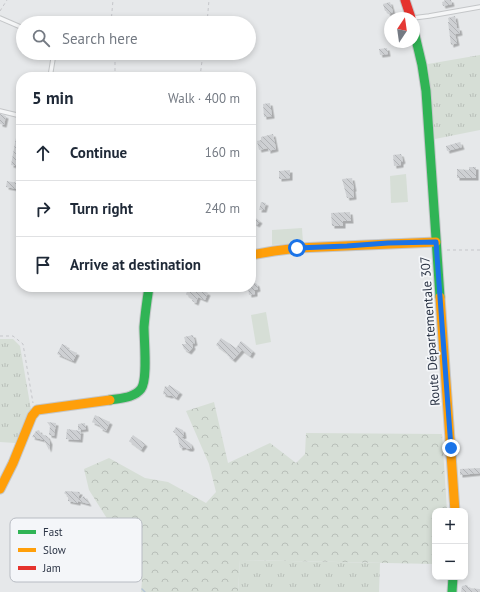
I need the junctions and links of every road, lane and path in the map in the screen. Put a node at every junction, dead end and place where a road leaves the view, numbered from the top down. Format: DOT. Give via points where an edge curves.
graph roads {
  1 [pos="7,0"];
  2 [pos="113,0"];
  3 [pos="208,0"];
  4 [pos="405,0"];
  5 [pos="480,7"];
  6 [pos="0,11"];
  7 [pos="408,12"];
  8 [pos="112,16"];
  9 [pos="208,16"];
  10 [pos="420,17"];
  11 [pos="0,18"];
  12 [pos="16,25"];
  13 [pos="418,48"];
  14 [pos="53,60"];
  15 [pos="115,60"];
  16 [pos="202,60"];
  17 [pos="51,72"];
  18 [pos="115,72"];
  19 [pos="201,72"];
  20 [pos="0,111"];
  21 [pos="16,115"];
  22 [pos="437,246"];
  23 [pos="480,250"];
  24 [pos="256,254"];
  25 [pos="148,292"];
  26 [pos="0,336"];
  27 [pos="37,410"];
  28 [pos="0,489"];
  29 [pos="455,508"];
  30 [pos="453,580"];
  31 [pos="452,592"];
  1 -- 6 [label="path"];
  2 -- 8 [label="path"];
  3 -- 9 [label="path"];
  4 -- 7 [label="main road"];
  5 -- 10 [label="lane"];
  11 -- 12 [label="lane"];
  13 -- 22 [label="main road, Route Départementale 307" via="426,91"];
  14 -- 17 [label="lane"];
  15 -- 18 [label="path"];
  16 -- 19 [label="path"];
  20 -- 21 [label="lane"];
  22 -- 23 [label="path"];
  22 -- 24 [label="main road" via="407,242 297,248"];
  22 -- 29 [label="main road, Route Départementale 307"];
  25 -- 27 [label="main road" via="144,384 140,391 128,397"];
  26 -- 27 [label="path" via="13,336 23,344 34,406"];
  27 -- 28 [label="main road"];
  30 -- 31 [label="main road"];
}
